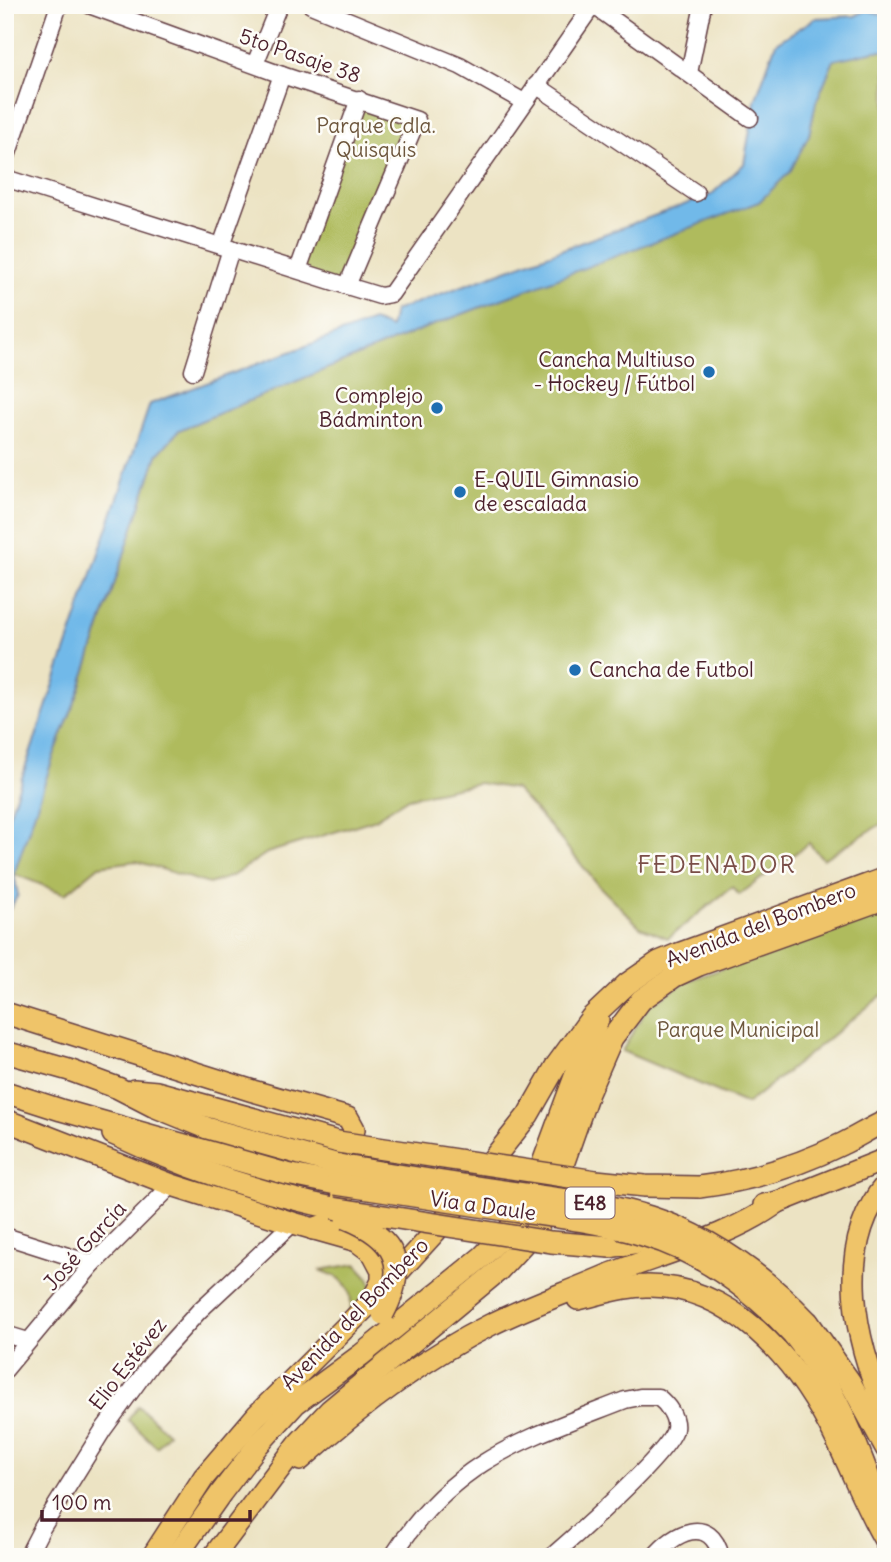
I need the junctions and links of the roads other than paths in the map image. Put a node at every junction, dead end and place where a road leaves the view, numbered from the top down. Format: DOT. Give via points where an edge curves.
graph roads {
  1 [pos="59,5"];
  2 [pos="89,5"];
  3 [pos="279,5"];
  4 [pos="311,5"];
  5 [pos="593,5"];
  6 [pos="703,5"];
  7 [pos="255,64"];
  8 [pos="689,73"];
  9 [pos="282,75"];
  10 [pos="536,85"];
  11 [pos="359,99"];
  12 [pos="524,102"];
  13 [pos="750,118"];
  14 [pos="5,162"];
  15 [pos="5,178"];
  16 [pos="696,193"];
  17 [pos="226,247"];
  18 [pos="298,270"];
  19 [pos="347,286"];
  20 [pos="193,371"];
  21 [pos="886,878"];
  22 [pos="886,898"];
  23 [pos="606,1002"];
  24 [pos="5,1013"];
  25 [pos="5,1038"];
  26 [pos="5,1052"];
  27 [pos="69,1070"];
  28 [pos="118,1087"];
  29 [pos="5,1092"];
  30 [pos="61,1110"];
  31 [pos="5,1120"];
  32 [pos="886,1121"];
  33 [pos="886,1159"];
  34 [pos="338,1175"];
  35 [pos="886,1184"];
  36 [pos="172,1185"];
  37 [pos="778,1202"];
  38 [pos="332,1210"];
  39 [pos="303,1226"];
  40 [pos="5,1236"];
  41 [pos="93,1264"];
  42 [pos="377,1308"];
  43 [pos="524,1311"];
  44 [pos="801,1328"];
  45 [pos="5,1334"];
  46 [pos="28,1341"];
  47 [pos="5,1370"];
  48 [pos="296,1403"];
  49 [pos="886,1411"];
  50 [pos="886,1448"];
  51 [pos="253,1502"];
  52 [pos="886,1526"];
  53 [pos="886,1542"];
  54 [pos="27,1557"];
  55 [pos="152,1557"];
  56 [pos="176,1557"];
  57 [pos="212,1557"];
  58 [pos="392,1557"];
  59 [pos="551,1557"];
  60 [pos="654,1557"];
  61 [pos="721,1557"];
  1 -- 14 [label="street"];
  2 -- 7 [label="street, 5to Pasaje 38"];
  3 -- 7 [label="street"];
  4 -- 12 [label="street" via="460,66"];
  5 -- 8 [label="street"];
  5 -- 10 [label="street"];
  6 -- 8 [label="street"];
  7 -- 9 [label="street, 5to Pasaje 38"];
  8 -- 13 [label="street"];
  9 -- 11 [label="street, 5to Pasaje 38"];
  9 -- 17 [label="street"];
  10 -- 12 [label="street"];
  10 -- 16 [label="street"];
  11 -- 18 [label="street"];
  11 -- 19 [label="street, 5to Pasaje 38" via="417,120"];
  12 -- 19 [label="street" via="391,294 380,296"];
  15 -- 17 [label="street"];
  17 -- 18 [label="street"];
  17 -- 20 [label="street"];
  18 -- 19 [label="street"];
  21 -- 23 [label="main road, Avenida del Bombero" via="659,962"];
  22 -- 51 [label="main road" via="699,965 675,975 641,1000 602,1058 536,1231 498,1271 330,1410"];
  23 -- 42 [label="main road, Avenida del Bombero" via="574,1039 509,1141"];
  23 -- 48 [label="main road, Avenida del Bombero" via="533,1190 513,1225 482,1257"];
  24 -- 39 [label="main road" via="347,1117 354,1129 342,1203 333,1222"];
  25 -- 27 [label="main road, Vía a Daule" via="42,1050"];
  26 -- 27 [label="main road, Vía a Daule / E48"];
  27 -- 28 [label="main road, Vía a Daule / E48"];
  28 -- 32 [label="main road, Vía a Daule, bridge" via="157,1092 338,1142 645,1186 699,1187 748,1179 840,1145"];
  28 -- 34 [label="main road, Vía a Daule / E48" via="207,1128"];
  29 -- 30 [label="main road, Vía a Daule / E48"];
  30 -- 34 [label="main road, Vía a Daule / E48" via="287,1174"];
  30 -- 38 [label="main road, Vía a Daule" via="219,1177"];
  31 -- 36 [label="main road"];
  33 -- 37 [label="main road"];
  34 -- 44 [label="main road, Vía a Daule / E48, bridge" via="646,1236 730,1278"];
  35 -- 49 [label="main road" via="863,1222 855,1261 862,1341"];
  36 -- 39 [label="main road"];
  36 -- 41 [label="street, José García"];
  37 -- 38 [label="main road, Vía a Daule, bridge" via="672,1236 610,1247"];
  37 -- 43 [label="main road" via="741,1224"];
  38 -- 42 [label="main road, bridge" via="370,1229 394,1255 395,1288"];
  39 -- 42 [label="main road" via="358,1241 373,1253 382,1270"];
  39 -- 54 [label="street, Elio Estévez" via="207,1303 151,1364 103,1430"];
  40 -- 41 [label="street"];
  41 -- 46 [label="street, José García"];
  42 -- 48 [label="main road" via="373,1326"];
  42 -- 55 [label="main road, Avenida del Bombero" via="257,1415 204,1477"];
  43 -- 51 [label="main road" via="492,1324 412,1371 316,1445"];
  43 -- 53 [label="main road" via="645,1286 688,1290 720,1303 758,1331 808,1390"];
  44 -- 50 [label="main road, Vía a Daule / E48" via="850,1382"];
  44 -- 52 [label="main road, Vía a Daule / E48" via="845,1416"];
  45 -- 46 [label="street"];
  46 -- 47 [label="street, José García"];
  48 -- 56 [label="main road, Avenida del Bombero" via="258,1445"];
  51 -- 57 [label="main road"];
  58 -- 59 [label="street" via="436,1500 491,1457 625,1400 659,1397 674,1416 676,1427 667,1445"];
  60 -- 61 [label="street" via="674,1536 690,1531 709,1537"];
}
